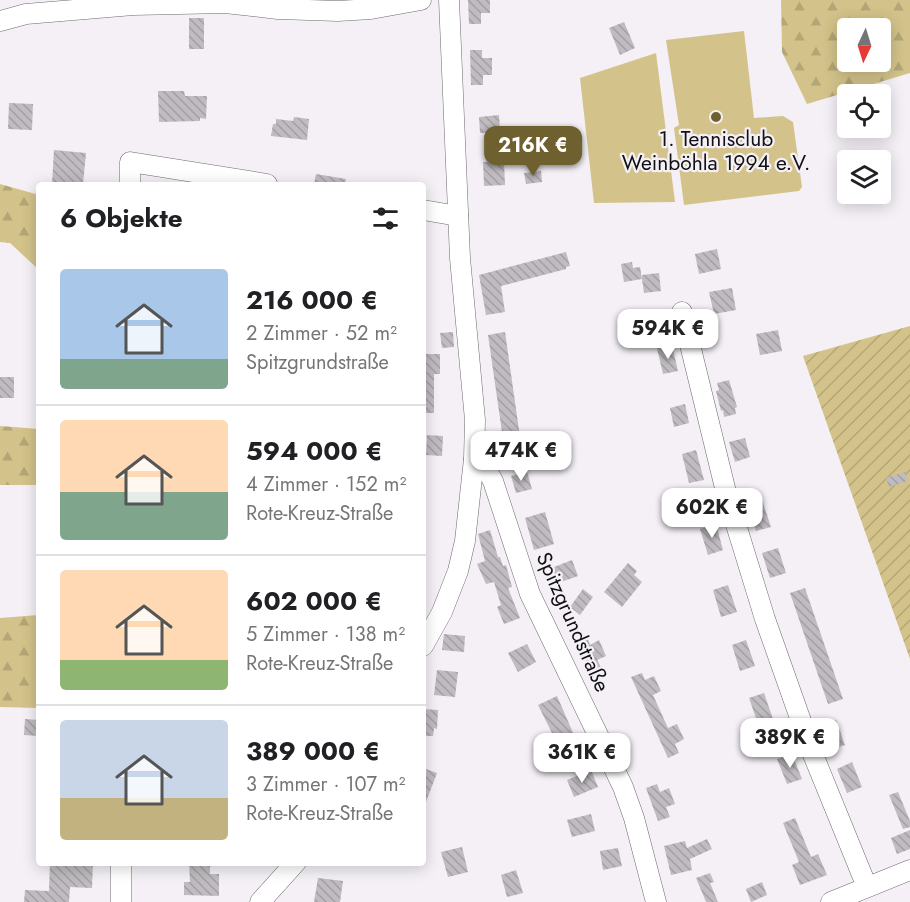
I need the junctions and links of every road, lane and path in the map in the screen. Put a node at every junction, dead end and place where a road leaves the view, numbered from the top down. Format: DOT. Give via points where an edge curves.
graph roads {
  1 [pos="421,0"];
  2 [pos="449,0"];
  3 [pos="133,2"];
  4 [pos="0,21"];
  5 [pos="130,182"];
  6 [pos="255,182"];
  7 [pos="426,211"];
  8 [pos="458,216"];
  9 [pos="682,312"];
  10 [pos="474,459"];
  11 [pos="426,641"];
  12 [pos="121,866"];
  13 [pos="292,866"];
  14 [pos="910,870"];
  15 [pos="867,887"];
  16 [pos="121,902"];
  17 [pos="260,902"];
  18 [pos="656,902"];
  19 [pos="831,902"];
  1 -- 3 [label="street" via="338,11 225,3"];
  2 -- 8 [label="street"];
  3 -- 4 [label="street" via="26,14"];
  5 -- 6 [label="street" via="130,162"];
  7 -- 8 [label="street"];
  8 -- 10 [label="street" via="475,420"];
  9 -- 15 [label="street" via="726,492 765,619 812,752"];
  10 -- 11 [label="street" via="458,571"];
  10 -- 18 [label="street, Spitzgrundstraße" via="493,481 530,594 623,788"];
  12 -- 16 [label="street"];
  13 -- 17 [label="street"];
  14 -- 15 [label="street"];
  15 -- 19 [label="street"];
}
